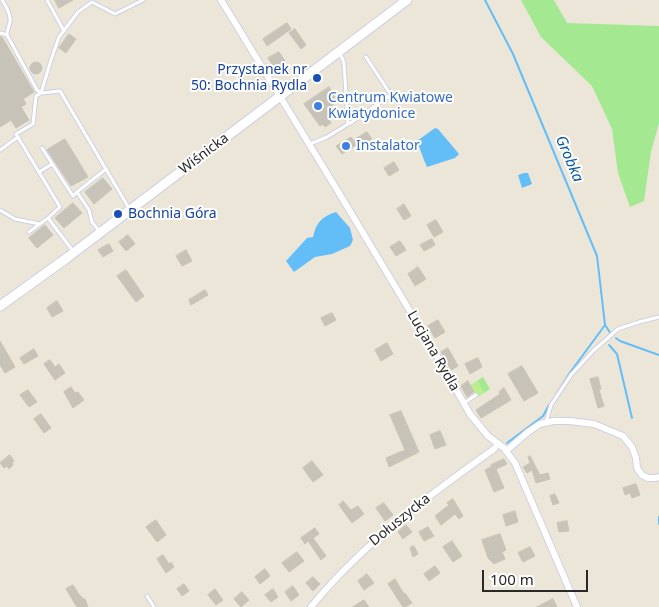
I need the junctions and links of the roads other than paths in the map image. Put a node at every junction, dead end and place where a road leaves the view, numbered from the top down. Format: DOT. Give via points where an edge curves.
graph roads {
  1 [pos="2,0"];
  2 [pos="47,0"];
  3 [pos="143,0"];
  4 [pos="221,0"];
  5 [pos="408,0"];
  6 [pos="64,31"];
  7 [pos="0,34"];
  8 [pos="7,35"];
  9 [pos="339,52"];
  10 [pos="366,56"];
  11 [pos="40,93"];
  12 [pos="280,96"];
  13 [pos="348,124"];
  14 [pos="18,137"];
  15 [pos="309,144"];
  16 [pos="42,148"];
  17 [pos="0,150"];
  18 [pos="52,164"];
  19 [pos="106,169"];
  20 [pos="39,172"];
  21 [pos="77,192"];
  22 [pos="0,210"];
  23 [pos="130,210"];
  24 [pos="48,218"];
  25 [pos="40,224"];
  26 [pos="29,232"];
  27 [pos="100,232"];
  28 [pos="74,252"];
  29 [pos="0,306"];
  30 [pos="659,317"];
  31 [pos="476,395"];
  32 [pos="463,403"];
  33 [pos="546,423"];
  34 [pos="498,444"];
  35 [pos="506,451"];
  36 [pos="659,477"];
  37 [pos="147,596"];
  38 [pos="154,607"];
  39 [pos="311,607"];
  40 [pos="577,607"];
  1 -- 8 [label="lane" via="10,21"];
  2 -- 6 [label="lane"];
  3 -- 6 [label="lane" via="115,14 92,2 78,12"];
  4 -- 12 [label="street, Lucjana Rydla"];
  5 -- 9 [label="main road, Wiśnicka"];
  6 -- 11 [label="lane"];
  7 -- 8 [label="lane"];
  8 -- 11 [label="lane"];
  9 -- 12 [label="main road, Wiśnicka"];
  9 -- 13 [label="lane" via="344,64"];
  10 -- 13 [label="lane" via="391,95"];
  11 -- 14 [label="lane" via="36,96 33,124 16,134"];
  11 -- 19 [label="lane" via="60,91"];
  12 -- 15 [label="street, Lucjana Rydla"];
  12 -- 23 [label="main road, Wiśnicka"];
  13 -- 15 [label="lane"];
  14 -- 17 [label="lane"];
  14 -- 20 [label="lane"];
  15 -- 32 [label="street, Lucjana Rydla"];
  16 -- 18 [label="lane"];
  18 -- 20 [label="lane"];
  18 -- 21 [label="lane" via="73,196"];
  19 -- 21 [label="lane"];
  19 -- 23 [label="lane"];
  20 -- 24 [label="lane" via="60,207"];
  21 -- 27 [label="lane"];
  22 -- 25 [label="lane" via="15,218"];
  23 -- 27 [label="main road, Wiśnicka"];
  24 -- 25 [label="lane"];
  24 -- 28 [label="lane"];
  25 -- 26 [label="lane"];
  27 -- 28 [label="main road, Wiśnicka"];
  28 -- 29 [label="main road, Wiśnicka"];
  30 -- 33 [label="lane" via="618,329 593,351 571,375 551,405"];
  31 -- 32 [label="lane"];
  32 -- 34 [label="street, Lucjana Rydla"];
  33 -- 35 [label="street" via="528,432"];
  33 -- 36 [label="street" via="594,424 623,436 632,447 642,475"];
  34 -- 35 [label="street, Lucjana Rydla"];
  34 -- 39 [label="street, Dołuszycka" via="361,552"];
  35 -- 40 [label="street, Lucjana Rydla" via="515,463"];
  37 -- 38 [label="lane"];
}
